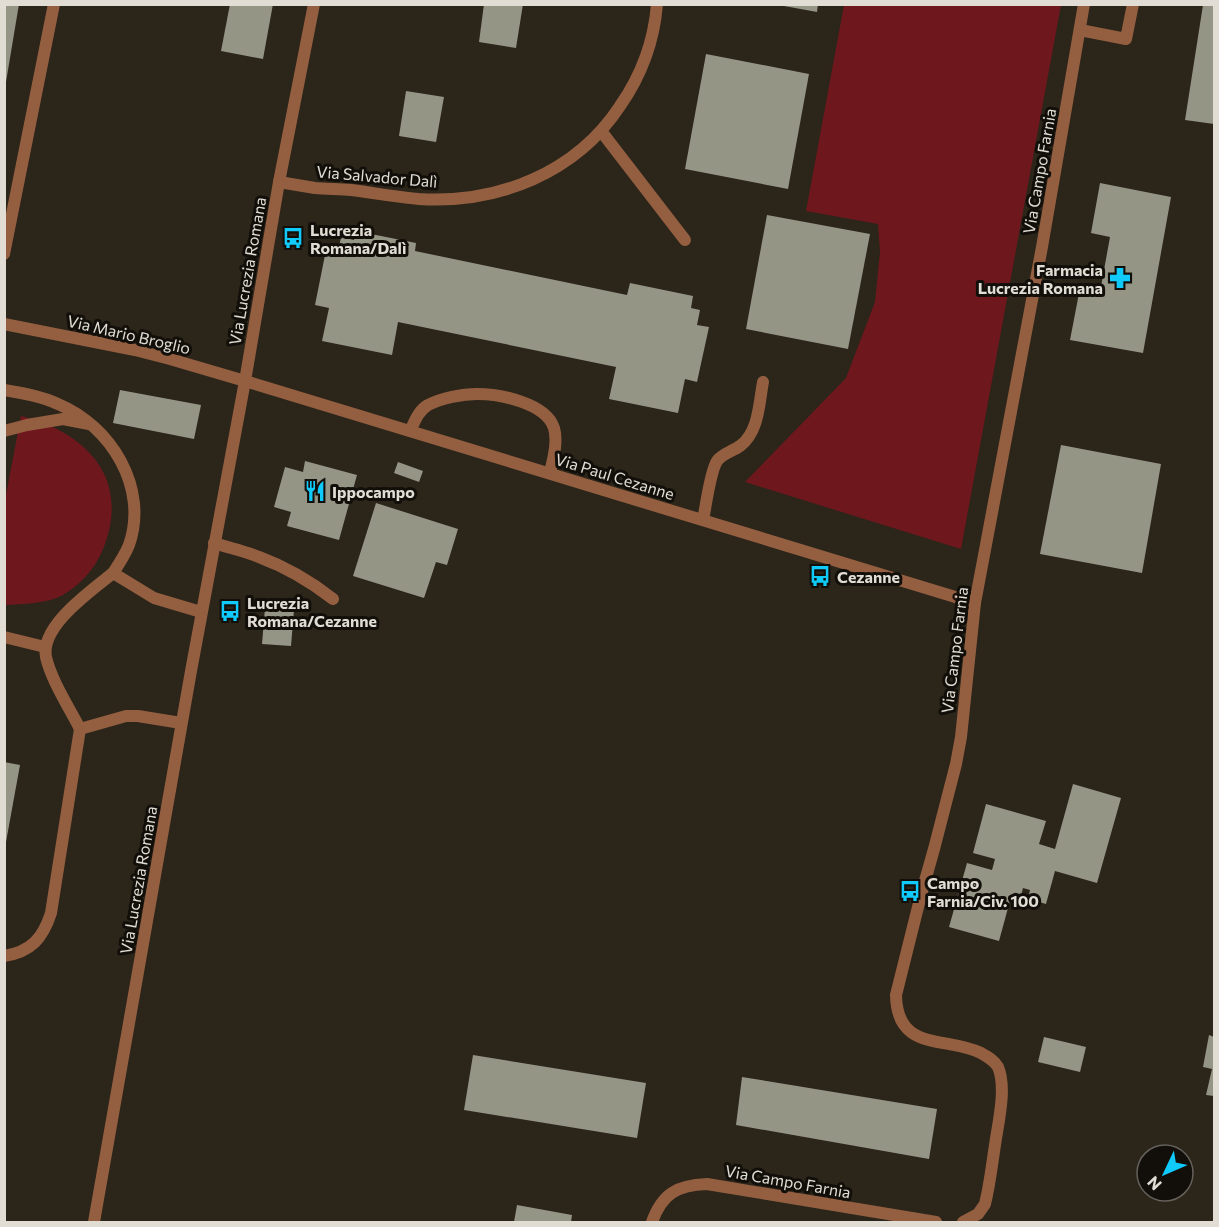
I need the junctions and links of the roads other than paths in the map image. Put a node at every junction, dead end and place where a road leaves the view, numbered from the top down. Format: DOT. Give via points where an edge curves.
graph roads {
  1 [pos="54,4"];
  2 [pos="314,4"];
  3 [pos="657,4"];
  4 [pos="1084,4"];
  5 [pos="1133,4"];
  6 [pos="1080,30"];
  7 [pos="601,131"];
  8 [pos="279,182"];
  9 [pos="685,240"];
  10 [pos="4,254"];
  11 [pos="4,324"];
  12 [pos="245,381"];
  13 [pos="762,382"];
  14 [pos="4,390"];
  15 [pos="92,424"];
  16 [pos="410,430"];
  17 [pos="4,431"];
  18 [pos="550,473"];
  19 [pos="703,520"];
  20 [pos="214,543"];
  21 [pos="113,573"];
  22 [pos="333,599"];
  23 [pos="975,603"];
  24 [pos="201,612"];
  25 [pos="4,637"];
  26 [pos="45,647"];
  27 [pos="182,723"];
  28 [pos="80,729"];
  29 [pos="4,956"];
  30 [pos="94,1222"];
  31 [pos="652,1222"];
  32 [pos="936,1222"];
  33 [pos="963,1222"];
  1 -- 10 [label="street"];
  2 -- 8 [label="street, Via Lucrezia Romana"];
  3 -- 7 [label="street, Via Salvador Dalì" via="644,63"];
  4 -- 6 [label="street, Via Campo Farnia"];
  5 -- 6 [label="street" via="1126,39"];
  6 -- 23 [label="street, Via Campo Farnia"];
  7 -- 8 [label="street, Via Salvador Dalì" via="577,154 542,176 477,196 420,199"];
  7 -- 9 [label="street"];
  8 -- 12 [label="street, Via Lucrezia Romana"];
  11 -- 12 [label="street, Via Mario Broglio" via="135,350"];
  12 -- 16 [label="street, Via Paul Cezanne"];
  12 -- 20 [label="street, Via Lucrezia Romana"];
  13 -- 19 [label="street" via="754,429 740,445 718,459"];
  14 -- 15 [label="street" via="58,404"];
  15 -- 17 [label="street" via="63,419"];
  15 -- 21 [label="street" via="122,462 134,503 129,545"];
  16 -- 18 [label="street, Via Paul Cezanne"];
  16 -- 18 [label="street" via="418,413 438,401 469,394 515,400 542,413 553,425"];
  18 -- 19 [label="street, Via Paul Cezanne"];
  19 -- 23 [label="street, Via Paul Cezanne"];
  20 -- 22 [label="street" via="286,568"];
  20 -- 24 [label="street, Via Lucrezia Romana"];
  21 -- 24 [label="street" via="154,598"];
  21 -- 26 [label="street" via="54,626"];
  23 -- 33 [label="street, Via Campo Farnia" via="956,764 896,995 900,1016 910,1033 976,1051 997,1065 1001,1077 985,1204 978,1214"];
  24 -- 27 [label="street, Via Lucrezia Romana"];
  25 -- 26 [label="street"];
  26 -- 28 [label="street" via="51,672"];
  27 -- 28 [label="street" via="138,716"];
  27 -- 30 [label="street, Via Lucrezia Romana"];
  28 -- 29 [label="street" via="48,922 31,946"];
  31 -- 32 [label="street, Via Campo Farnia" via="667,1196 692,1184 706,1184"];
}
